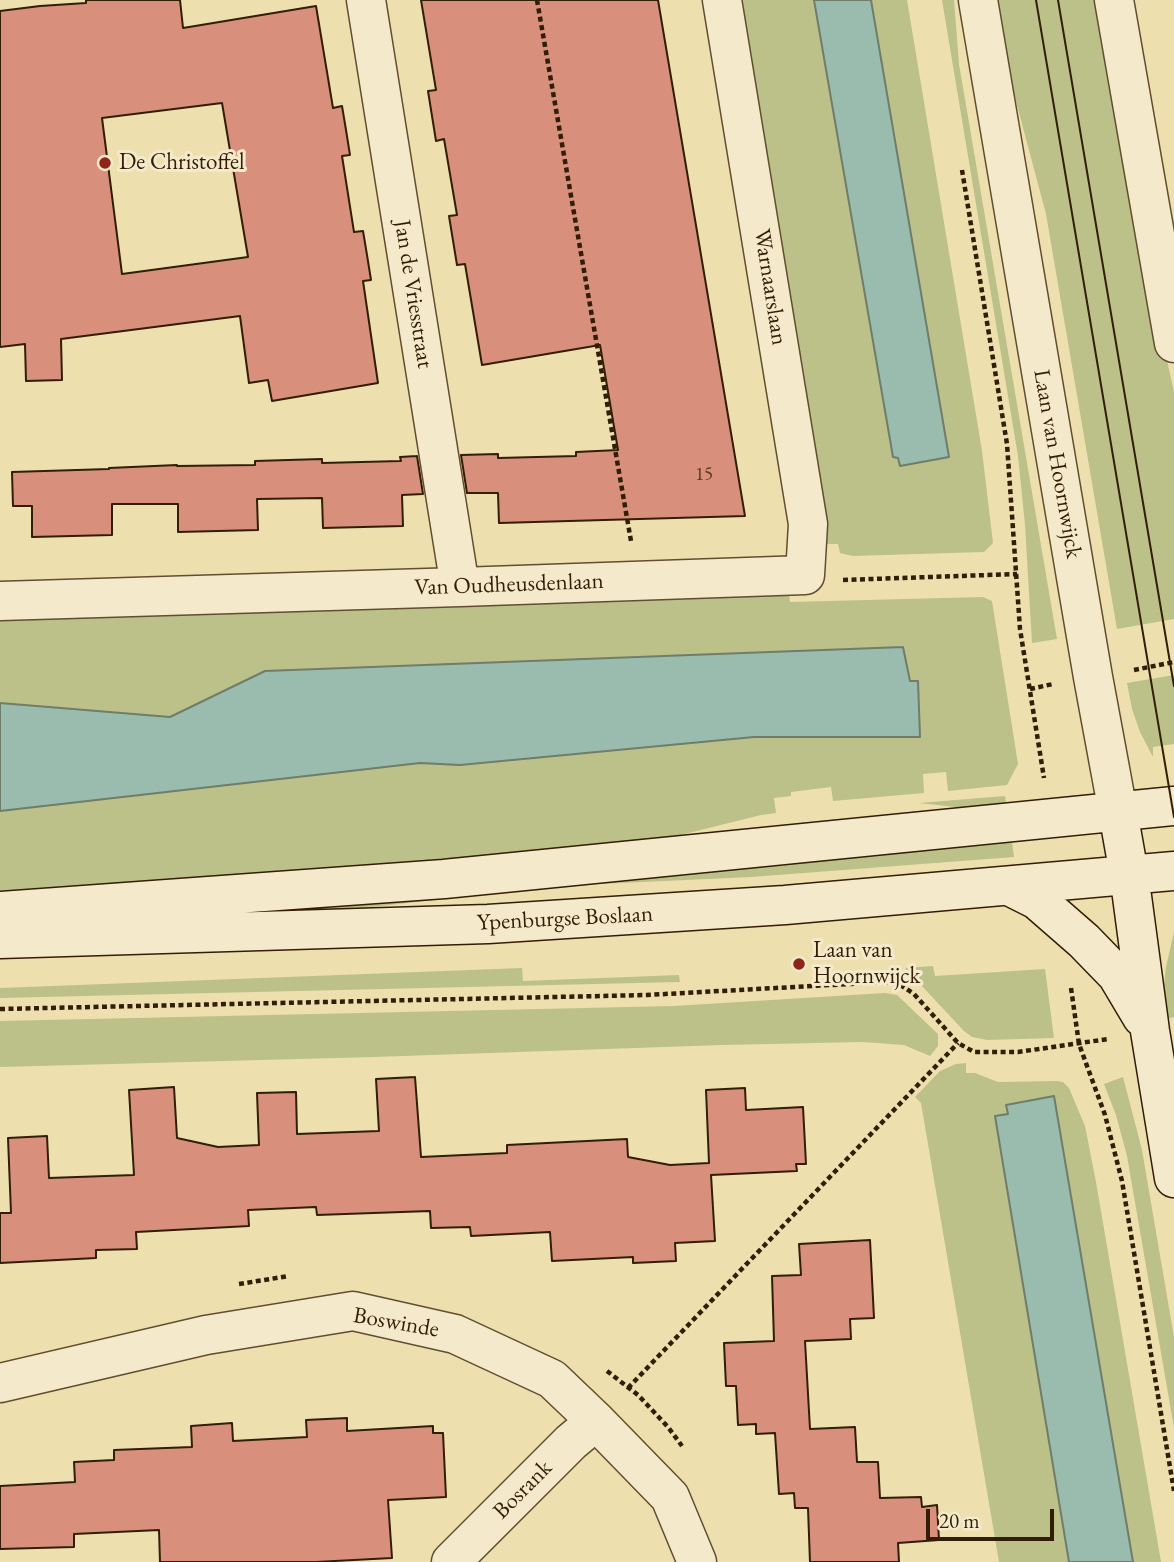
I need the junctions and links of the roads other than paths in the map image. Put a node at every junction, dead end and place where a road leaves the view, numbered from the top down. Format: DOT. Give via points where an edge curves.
graph roads {
  1 [pos="366,0"];
  2 [pos="722,0"];
  3 [pos="978,0"];
  4 [pos="1114,0"];
  5 [pos="1174,343"];
  6 [pos="805,575"];
  7 [pos="460,587"];
  8 [pos="0,601"];
  9 [pos="1174,806"];
  10 [pos="1118,812"];
  11 [pos="1174,871"];
  12 [pos="1129,874"];
  13 [pos="1009,886"];
  14 [pos="0,911"];
  15 [pos="0,939"];
  16 [pos="1150,1031"];
  17 [pos="1174,1178"];
  18 [pos="0,1383"];
  19 [pos="596,1421"];
  20 [pos="451,1562"];
  21 [pos="697,1562"];
  1 -- 7 [label="street, Jan de Vriesstraat"];
  2 -- 6 [label="street, Warnaarslaan" via="808,524"];
  3 -- 10 [label="street, Laan van Hoornwijck"];
  4 -- 5 [label="street"];
  6 -- 7 [label="street, Van Oudheusdenlaan"];
  7 -- 8 [label="street, Van Oudheusdenlaan"];
  9 -- 10 [label="street, Ypenburgse Boslaan"];
  10 -- 12 [label="street, Laan van Hoornwijck"];
  10 -- 14 [label="street, Ypenburgse Boslaan" via="444,879"];
  11 -- 12 [label="street, Ypenburgse Boslaan"];
  12 -- 13 [label="street, Ypenburgse Boslaan"];
  12 -- 16 [label="street, Laan van Hoornwijck"];
  13 -- 15 [label="street, Ypenburgse Boslaan" via="488,924"];
  13 -- 16 [label="street" via="1037,900 1084,941 1117,975"];
  16 -- 17 [label="street, Laan van Hoornwijck"];
  18 -- 19 [label="street, Boswinde" via="206,1335 352,1311 455,1334 551,1379"];
  19 -- 20 [label="street, Bosrank"];
  19 -- 21 [label="street, Boswinde" via="670,1497"];
}
